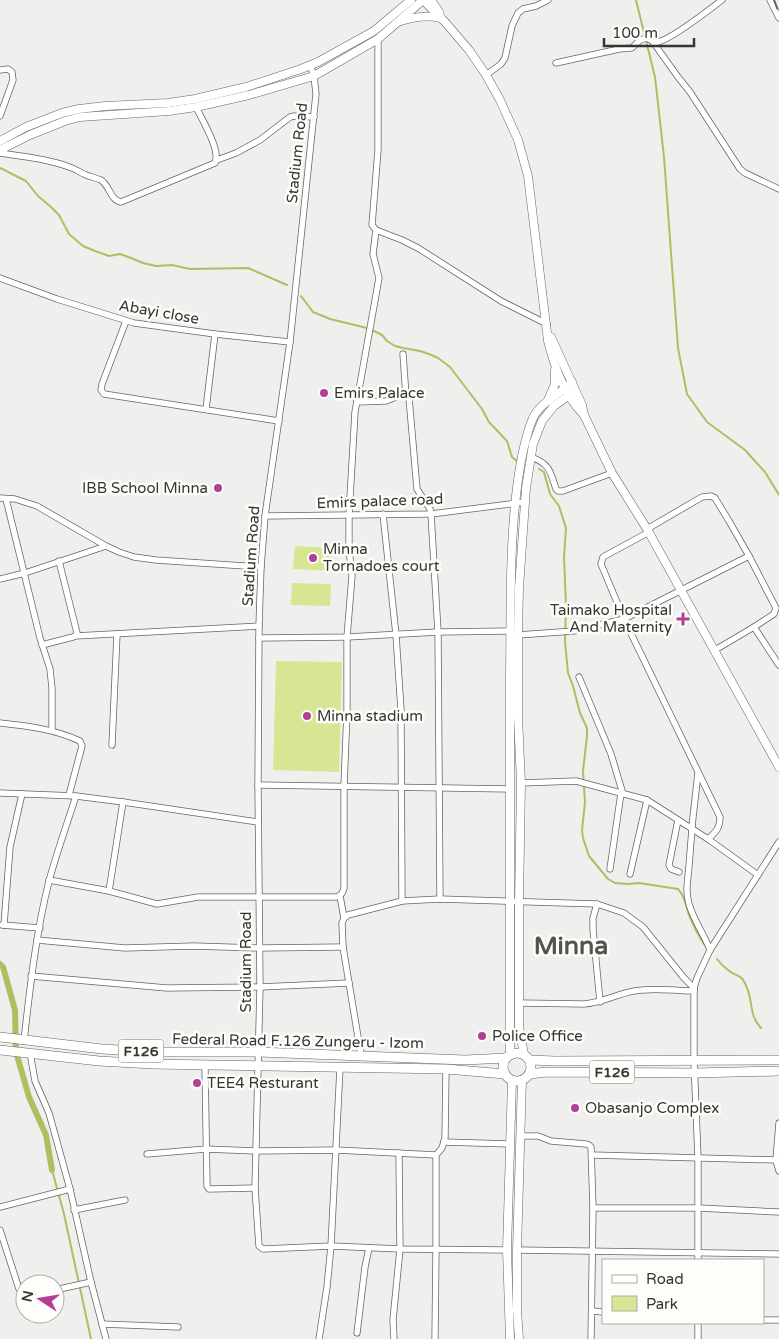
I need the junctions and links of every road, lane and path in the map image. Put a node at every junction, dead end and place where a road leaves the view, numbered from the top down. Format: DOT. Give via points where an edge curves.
graph roads {
  1 [pos="401,0"];
  2 [pos="411,0"];
  3 [pos="423,0"];
  4 [pos="548,0"];
  5 [pos="722,0"];
  6 [pos="770,0"];
  7 [pos="435,1"];
  8 [pos="400,9"];
  9 [pos="778,14"];
  10 [pos="443,20"];
  11 [pos="397,23"];
  12 [pos="378,39"];
  13 [pos="653,42"];
  14 [pos="556,63"];
  15 [pos="310,65"];
  16 [pos="0,70"];
  17 [pos="486,75"];
  18 [pos="314,76"];
  19 [pos="196,107"];
  20 [pos="0,116"];
  21 [pos="314,117"];
  22 [pos="0,140"];
  23 [pos="0,152"];
  24 [pos="217,160"];
  25 [pos="779,189"];
  26 [pos="376,230"];
  27 [pos="0,278"];
  28 [pos="126,321"];
  29 [pos="547,327"];
  30 [pos="215,334"];
  31 [pos="290,342"];
  32 [pos="404,354"];
  33 [pos="555,365"];
  34 [pos="570,391"];
  35 [pos="406,396"];
  36 [pos="357,402"];
  37 [pos="547,402"];
  38 [pos="206,409"];
  39 [pos="279,421"];
  40 [pos="531,457"];
  41 [pos="612,473"];
  42 [pos="3,498"];
  43 [pos="515,502"];
  44 [pos="525,502"];
  45 [pos="383,514"];
  46 [pos="431,514"];
  47 [pos="349,515"];
  48 [pos="266,516"];
  49 [pos="648,530"];
  50 [pos="106,546"];
  51 [pos="750,556"];
  52 [pos="59,560"];
  53 [pos="261,567"];
  54 [pos="25,572"];
  55 [pos="0,579"];
  56 [pos="680,590"];
  57 [pos="624,619"];
  58 [pos="259,626"];
  59 [pos="754,627"];
  60 [pos="510,630"];
  61 [pos="438,632"];
  62 [pos="117,634"];
  63 [pos="396,634"];
  64 [pos="518,635"];
  65 [pos="75,636"];
  66 [pos="347,637"];
  67 [pos="259,638"];
  68 [pos="42,644"];
  69 [pos="715,650"];
  70 [pos="779,665"];
  71 [pos="579,677"];
  72 [pos="0,723"];
  73 [pos="52,730"];
  74 [pos="112,745"];
  75 [pos="779,767"];
  76 [pos="698,771"];
  77 [pos="521,783"];
  78 [pos="258,785"];
  79 [pos="344,786"];
  80 [pos="402,787"];
  81 [pos="438,787"];
  82 [pos="510,789"];
  83 [pos="0,793"];
  84 [pos="22,794"];
  85 [pos="622,794"];
  86 [pos="72,796"];
  87 [pos="647,800"];
  88 [pos="123,802"];
  89 [pos="678,820"];
  90 [pos="258,822"];
  91 [pos="691,829"];
  92 [pos="708,839"];
  93 [pos="779,842"];
  94 [pos="610,869"];
  95 [pos="679,872"];
  96 [pos="630,874"];
  97 [pos="758,875"];
  98 [pos="50,880"];
  99 [pos="109,891"];
  100 [pos="340,896"];
  101 [pos="258,897"];
  102 [pos="440,899"];
  103 [pos="402,901"];
  104 [pos="510,901"];
  105 [pos="519,901"];
  106 [pos="597,904"];
  107 [pos="344,918"];
  108 [pos="2,925"];
  109 [pos="40,928"];
  110 [pos="37,940"];
  111 [pos="343,946"];
  112 [pos="260,948"];
  113 [pos="710,950"];
  114 [pos="31,976"];
  115 [pos="349,983"];
  116 [pos="260,986"];
  117 [pos="694,990"];
  118 [pos="600,1002"];
  119 [pos="519,1003"];
  120 [pos="0,1038"];
  121 [pos="23,1041"];
  122 [pos="5,1050"];
  123 [pos="258,1052"];
  124 [pos="28,1053"];
  125 [pos="361,1055"];
  126 [pos="508,1056"];
  127 [pos="527,1057"];
  128 [pos="694,1060"];
  129 [pos="779,1060"];
  130 [pos="205,1066"];
  131 [pos="258,1066"];
  132 [pos="340,1068"];
  133 [pos="446,1069"];
  134 [pos="779,1071"];
  135 [pos="695,1073"];
  136 [pos="530,1074"];
  137 [pos="508,1077"];
  138 [pos="522,1080"];
  139 [pos="779,1123"];
  140 [pos="520,1136"];
  141 [pos="444,1142"];
  142 [pos="510,1144"];
  143 [pos="206,1149"];
  144 [pos="778,1149"];
  145 [pos="336,1150"];
  146 [pos="257,1151"];
  147 [pos="399,1153"];
  148 [pos="147,1154"];
  149 [pos="436,1155"];
  150 [pos="592,1155"];
  151 [pos="698,1158"];
  152 [pos="776,1160"];
  153 [pos="779,1171"];
  154 [pos="255,1188"];
  155 [pos="70,1189"];
  156 [pos="125,1200"];
  157 [pos="0,1207"];
  158 [pos="593,1208"];
  159 [pos="698,1208"];
  160 [pos="74,1210"];
  161 [pos="779,1212"];
  162 [pos="0,1230"];
  163 [pos="331,1246"];
  164 [pos="369,1248"];
  165 [pos="400,1249"];
  166 [pos="436,1249"];
  167 [pos="507,1250"];
  168 [pos="517,1250"];
  169 [pos="592,1251"];
  170 [pos="698,1252"];
  171 [pos="779,1254"];
  172 [pos="698,1259"];
  173 [pos="15,1276"];
  174 [pos="91,1282"];
  175 [pos="65,1288"];
  176 [pos="592,1311"];
  177 [pos="602,1312"];
  178 [pos="764,1320"];
  179 [pos="779,1320"];
  180 [pos="102,1324"];
  181 [pos="698,1324"];
  182 [pos="178,1327"];
  183 [pos="357,1333"];
  184 [pos="106,1339"];
  185 [pos="318,1339"];
  186 [pos="394,1339"];
  187 [pos="435,1339"];
  188 [pos="510,1339"];
  189 [pos="519,1339"];
  190 [pos="591,1339"];
  191 [pos="698,1339"];
  1 -- 8 [label="street"];
  2 -- 8 [label="street"];
  3 -- 10 [label="street"];
  3 -- 11 [label="street"];
  4 -- 17 [label="street" via="518,12 505,58"];
  5 -- 13 [label="street" via="669,37"];
  6 -- 9 [label="street"];
  7 -- 10 [label="street"];
  8 -- 15 [label="street" via="374,32"];
  10 -- 11 [label="street" via="427,16"];
  10 -- 17 [label="street"];
  11 -- 12 [label="street"];
  12 -- 18 [label="street"];
  12 -- 26 [label="street" via="378,150 372,221"];
  13 -- 14 [label="street" via="647,38 633,47"];
  13 -- 25 [label="street" via="740,169"];
  15 -- 18 [label="street, Stadium Road"];
  15 -- 22 [label="street" via="246,87 195,99 62,113"];
  16 -- 20 [label="street" via="8,69 13,75"];
  17 -- 29 [label="street" via="518,140 528,176"];
  18 -- 19 [label="street"];
  18 -- 21 [label="street, Stadium Road"];
  19 -- 23 [label="street" via="80,117 30,135"];
  19 -- 24 [label="street"];
  21 -- 24 [label="street" via="290,117 260,140"];
  21 -- 31 [label="street, Stadium Road"];
  23 -- 24 [label="street" via="73,168 104,183 119,202 213,165"];
  26 -- 29 [label="street" via="418,248"];
  26 -- 36 [label="street" via="373,254 379,278"];
  27 -- 28 [label="street, Abayi close"];
  28 -- 30 [label="street, Abayi close"];
  28 -- 38 [label="street" via="102,384 104,394"];
  29 -- 33 [label="street"];
  29 -- 34 [label="street" via="572,382"];
  30 -- 31 [label="street, Abayi close"];
  30 -- 38 [label="street"];
  31 -- 39 [label="street, Stadium Road"];
  32 -- 35 [label="street"];
  33 -- 34 [label="street"];
  33 -- 37 [label="street" via="553,391"];
  34 -- 37 [label="street"];
  34 -- 40 [label="street" via="542,421"];
  34 -- 41 [label="street" via="573,404 584,415"];
  35 -- 36 [label="street" via="382,402"];
  35 -- 46 [label="street" via="410,403 417,489"];
  36 -- 47 [label="street"];
  37 -- 43 [label="street" via="536,414 528,433"];
  38 -- 39 [label="street"];
  39 -- 48 [label="street, Stadium Road"];
  40 -- 41 [label="street" via="550,470 558,491"];
  40 -- 44 [label="street"];
  41 -- 49 [label="street"];
  42 -- 50 [label="street" via="37,506"];
  42 -- 54 [label="street"];
  43 -- 44 [label="street, Emirs palace road"];
  43 -- 46 [label="street, Emirs palace road"];
  43 -- 60 [label="street"];
  44 -- 64 [label="street"];
  45 -- 46 [label="street, Emirs palace road"];
  45 -- 47 [label="street, Emirs palace road"];
  45 -- 63 [label="street"];
  46 -- 61 [label="street"];
  47 -- 48 [label="street, Emirs palace road"];
  47 -- 66 [label="street" via="352,576"];
  48 -- 53 [label="street, Stadium Road"];
  49 -- 51 [label="street" via="702,498 711,496"];
  49 -- 56 [label="street"];
  49 -- 57 [label="street" via="601,561"];
  50 -- 52 [label="street"];
  50 -- 53 [label="street" via="134,557 156,560"];
  51 -- 56 [label="street"];
  51 -- 59 [label="street" via="776,608 774,614"];
  52 -- 54 [label="street"];
  52 -- 65 [label="street" via="77,629"];
  53 -- 58 [label="street, Stadium Road"];
  54 -- 55 [label="street"];
  54 -- 68 [label="street"];
  56 -- 57 [label="street"];
  56 -- 69 [label="street"];
  57 -- 64 [label="street" via="574,632"];
  57 -- 76 [label="street"];
  58 -- 62 [label="street"];
  58 -- 67 [label="street, Stadium Road"];
  59 -- 69 [label="street"];
  59 -- 70 [label="street"];
  60 -- 61 [label="street"];
  60 -- 82 [label="street"];
  61 -- 63 [label="street"];
  61 -- 81 [label="street"];
  62 -- 65 [label="street"];
  62 -- 74 [label="street"];
  63 -- 66 [label="street"];
  63 -- 80 [label="street"];
  64 -- 77 [label="street"];
  65 -- 68 [label="street"];
  66 -- 67 [label="street"];
  66 -- 79 [label="street"];
  67 -- 78 [label="street, Stadium Road"];
  68 -- 73 [label="street" via="50,669"];
  69 -- 75 [label="street"];
  71 -- 85 [label="street" via="611,754"];
  72 -- 73 [label="street"];
  73 -- 86 [label="street" via="80,740 82,746"];
  76 -- 91 [label="street"];
  76 -- 92 [label="street" via="720,817 720,826"];
  77 -- 85 [label="street" via="576,781"];
  77 -- 105 [label="street"];
  78 -- 79 [label="street"];
  78 -- 90 [label="street, Stadium Road"];
  79 -- 80 [label="street"];
  79 -- 100 [label="street" via="344,888"];
  80 -- 81 [label="street"];
  80 -- 103 [label="street"];
  81 -- 82 [label="street"];
  81 -- 102 [label="street"];
  82 -- 104 [label="street"];
  83 -- 84 [label="street"];
  84 -- 86 [label="street"];
  84 -- 108 [label="street" via="10,847"];
  85 -- 87 [label="street"];
  85 -- 94 [label="street"];
  86 -- 88 [label="street"];
  86 -- 98 [label="street"];
  87 -- 89 [label="street"];
  87 -- 96 [label="street"];
  88 -- 90 [label="street"];
  88 -- 99 [label="street"];
  89 -- 91 [label="street"];
  89 -- 95 [label="street" via="669,865"];
  90 -- 101 [label="street, Stadium Road"];
  91 -- 92 [label="street"];
  91 -- 113 [label="street" via="686,888 694,919"];
  92 -- 97 [label="street"];
  93 -- 97 [label="street"];
  97 -- 113 [label="street"];
  98 -- 99 [label="street"];
  98 -- 109 [label="street"];
  99 -- 101 [label="street" via="158,904 198,897"];
  100 -- 101 [label="street"];
  100 -- 107 [label="street"];
  101 -- 112 [label="street, Stadium Road"];
  102 -- 103 [label="street"];
  102 -- 104 [label="street"];
  103 -- 107 [label="street"];
  104 -- 105 [label="street"];
  104 -- 126 [label="street"];
  105 -- 106 [label="street"];
  105 -- 119 [label="street"];
  106 -- 117 [label="street" via="624,914 643,926"];
  106 -- 118 [label="street" via="593,929"];
  107 -- 111 [label="street"];
  108 -- 109 [label="street"];
  109 -- 110 [label="street"];
  110 -- 112 [label="street" via="126,948"];
  110 -- 114 [label="street"];
  111 -- 112 [label="street"];
  111 -- 115 [label="street"];
  112 -- 116 [label="street, Stadium Road"];
  113 -- 117 [label="street"];
  114 -- 116 [label="street" via="166,988"];
  114 -- 121 [label="street"];
  115 -- 116 [label="street"];
  115 -- 125 [label="street"];
  116 -- 123 [label="street, Stadium Road"];
  117 -- 118 [label="street" via="634,991"];
  117 -- 128 [label="street"];
  118 -- 119 [label="street"];
  119 -- 127 [label="street" via="519,1027"];
  120 -- 121 [label="main road, Federal Road F.126 Zungeru - Izom / F126"];
  121 -- 123 [label="main road, Federal Road F.126 Zungeru - Izom / F126" via="153,1052"];
  122 -- 124 [label="main road, Federal Road F.126 Zungeru - Izom / F126"];
  123 -- 125 [label="main road, Federal Road F.126 Zungeru - Izom / F126"];
  123 -- 131 [label="street, Stadium Road"];
  124 -- 130 [label="main road, Federal Road F.126 Zungeru - Izom / F126" via="98,1061"];
  124 -- 155 [label="street"];
  125 -- 126 [label="main road, Federal Road F.126 Zungeru - Izom / F126" via="465,1060"];
  126 -- 127 [label="main road, F126" via="514,1053"];
  126 -- 137 [label="main road" via="503,1066"];
  127 -- 128 [label="main road, F126" via="555,1061"];
  127 -- 136 [label="main road" via="532,1070"];
  128 -- 129 [label="main road, F126"];
  128 -- 135 [label="street"];
  130 -- 131 [label="main road, Federal Road F.126 Zungeru - Izom / F126"];
  130 -- 143 [label="street"];
  131 -- 132 [label="main road, Federal Road F.126 Zungeru - Izom / F126"];
  131 -- 146 [label="street, Stadium Road"];
  132 -- 133 [label="main road, Federal Road F.126 Zungeru - Izom / F126"];
  132 -- 145 [label="street"];
  133 -- 137 [label="main road, Federal Road F.126 Zungeru - Izom / F126"];
  133 -- 141 [label="street"];
  134 -- 135 [label="main road, F126"];
  135 -- 136 [label="main road, F126"];
  135 -- 151 [label="street"];
  136 -- 138 [label="main road"];
  137 -- 138 [label="main road, F126"];
  137 -- 142 [label="street"];
  138 -- 140 [label="street"];
  139 -- 144 [label="street"];
  140 -- 150 [label="street" via="589,1145"];
  140 -- 168 [label="street"];
  141 -- 142 [label="street"];
  141 -- 149 [label="street"];
  142 -- 167 [label="street"];
  143 -- 146 [label="street"];
  143 -- 148 [label="street"];
  143 -- 154 [label="street" via="209,1189"];
  144 -- 152 [label="street"];
  145 -- 146 [label="street"];
  145 -- 147 [label="street"];
  145 -- 163 [label="street"];
  146 -- 154 [label="street, Stadium Road"];
  147 -- 149 [label="street"];
  147 -- 165 [label="street"];
  149 -- 166 [label="street"];
  150 -- 151 [label="street"];
  150 -- 158 [label="street"];
  151 -- 152 [label="street"];
  151 -- 159 [label="street"];
  152 -- 153 [label="street"];
  154 -- 163 [label="street, Stadium Road" via="260,1248"];
  155 -- 157 [label="street"];
  155 -- 160 [label="street"];
  156 -- 160 [label="street"];
  158 -- 159 [label="street"];
  158 -- 169 [label="street"];
  159 -- 161 [label="street"];
  159 -- 170 [label="street"];
  160 -- 174 [label="street"];
  162 -- 173 [label="street"];
  163 -- 164 [label="street"];
  163 -- 185 [label="street"];
  164 -- 165 [label="street"];
  164 -- 183 [label="street"];
  165 -- 166 [label="street"];
  165 -- 186 [label="street"];
  166 -- 167 [label="street"];
  166 -- 187 [label="street"];
  167 -- 188 [label="street"];
  168 -- 169 [label="street"];
  168 -- 189 [label="street"];
  169 -- 170 [label="street"];
  169 -- 176 [label="street"];
  170 -- 171 [label="street"];
  170 -- 172 [label="street"];
  174 -- 175 [label="street"];
  174 -- 180 [label="street"];
  176 -- 177 [label="street"];
  176 -- 190 [label="street"];
  178 -- 179 [label="street"];
  180 -- 182 [label="street"];
  180 -- 184 [label="street"];
  181 -- 191 [label="street"];
}
